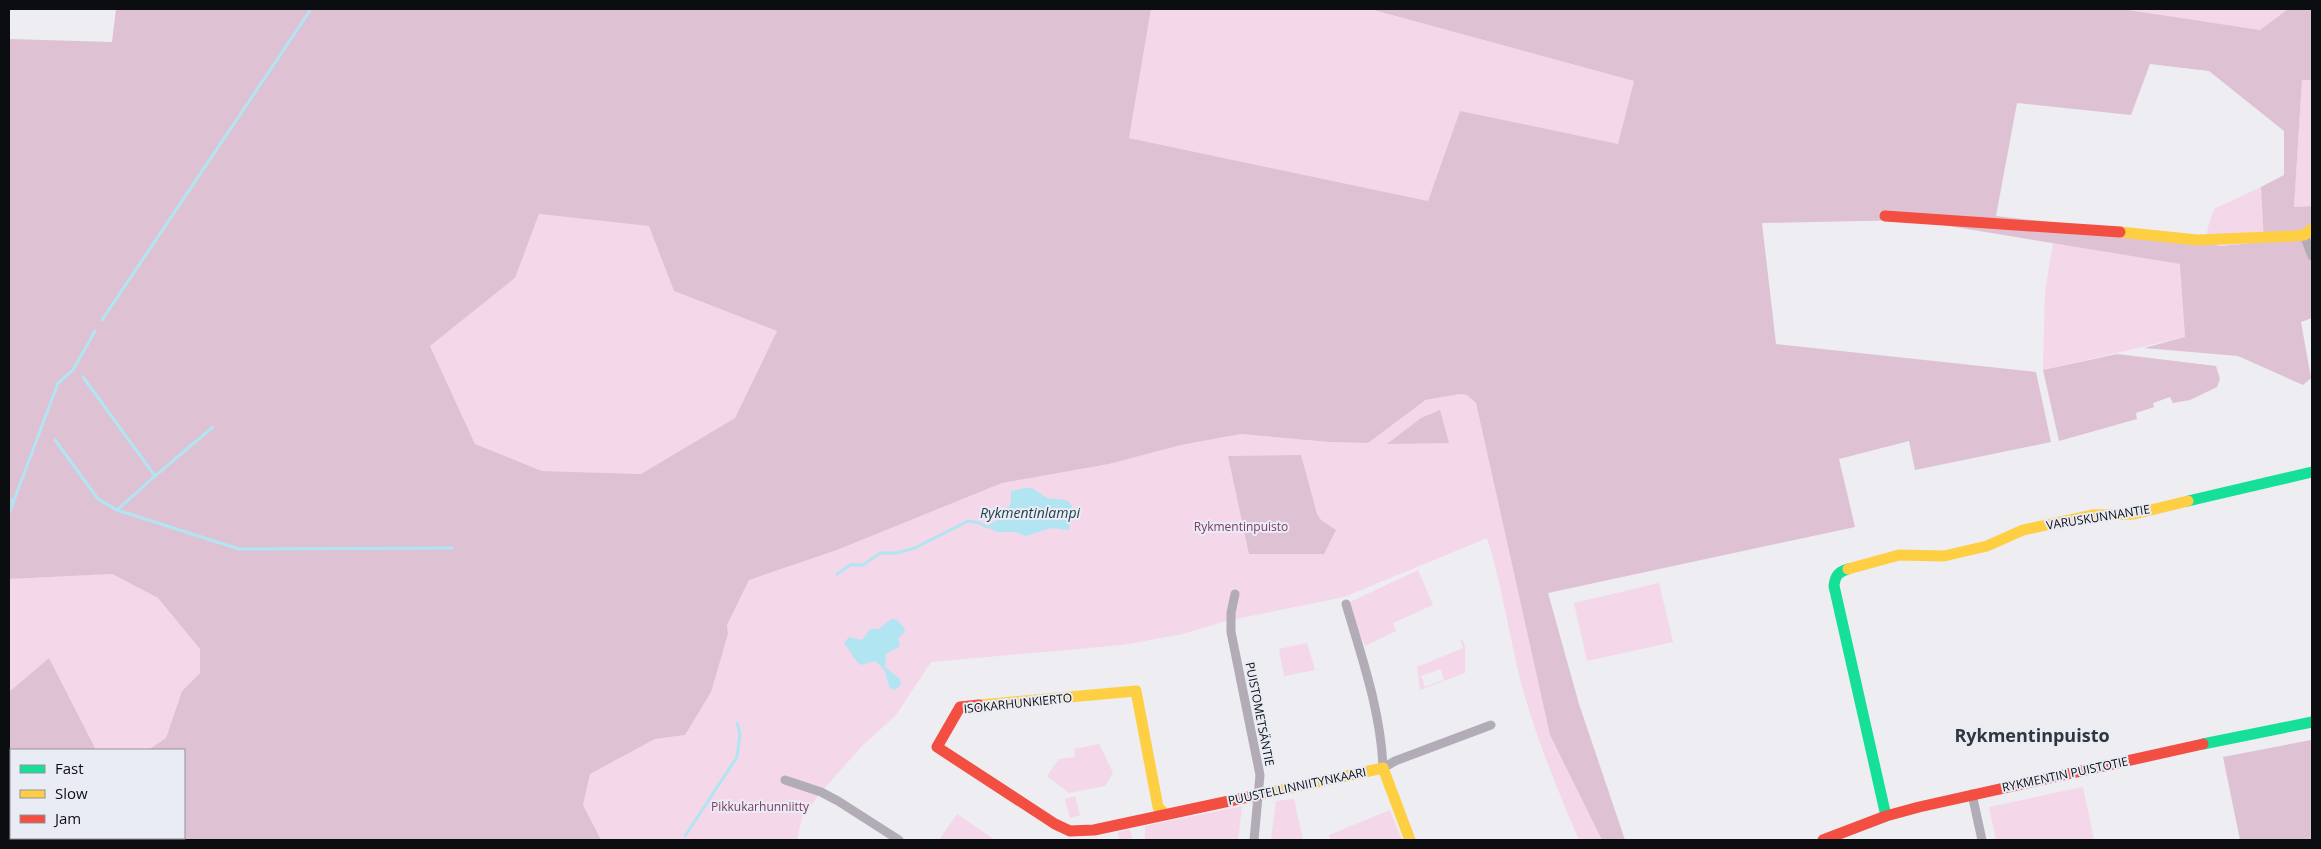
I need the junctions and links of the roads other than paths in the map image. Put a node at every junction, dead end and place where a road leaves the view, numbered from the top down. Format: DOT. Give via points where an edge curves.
graph roads {
  1 [pos="1885,216"];
  2 [pos="2308,232"];
  3 [pos="2312,256"];
  4 [pos="2312,472"];
  5 [pos="1235,594"];
  6 [pos="1346,604"];
  7 [pos="2312,722"];
  8 [pos="1491,725"];
  9 [pos="1383,768"];
  10 [pos="785,780"];
  11 [pos="1259,794"];
  12 [pos="1972,794"];
  13 [pos="1164,813"];
  14 [pos="1886,816"];
  15 [pos="1055,824"];
  16 [pos="899,840"];
  17 [pos="1254,840"];
  18 [pos="1410,840"];
  19 [pos="1823,840"];
  20 [pos="1982,840"];
  1 -- 2 [label="street" via="2072,227 2197,240"];
  2 -- 3 [label="street"];
  4 -- 14 [label="street, VARUSKUNNANTIE" via="2134,514 2092,515 2032,528 1987,546 1944,556 1899,555 1840,571 1834,586"];
  5 -- 11 [label="street, PUISTOMETSÄNTIE" via="1231,632 1260,776"];
  6 -- 9 [label="street" via="1369,680 1383,748"];
  7 -- 12 [label="street, RYKMENTIN PUISTOTIE"];
  8 -- 9 [label="street"];
  9 -- 11 [label="street, PUUSTELLINNIITYNKAARI"];
  9 -- 18 [label="street, PUUSTELLINNIITYNKAARI"];
  10 -- 16 [label="street" via="821,792"];
  11 -- 13 [label="street, PUUSTELLINNIITYNKAARI"];
  11 -- 17 [label="street, PUISTOMETSÄNTIE"];
  12 -- 14 [label="street, RYKMENTIN PUISTOTIE"];
  12 -- 20 [label="street"];
  13 -- 15 [label="street, PUUSTELLINNIITYNKAARI" via="1094,830 1070,831"];
  13 -- 15 [label="street, ISOKARHUNKIERTO" via="1158,807 1136,691 960,708 936,747"];
  14 -- 19 [label="street, RYKMENTIN PUISTOTIE"];
}
